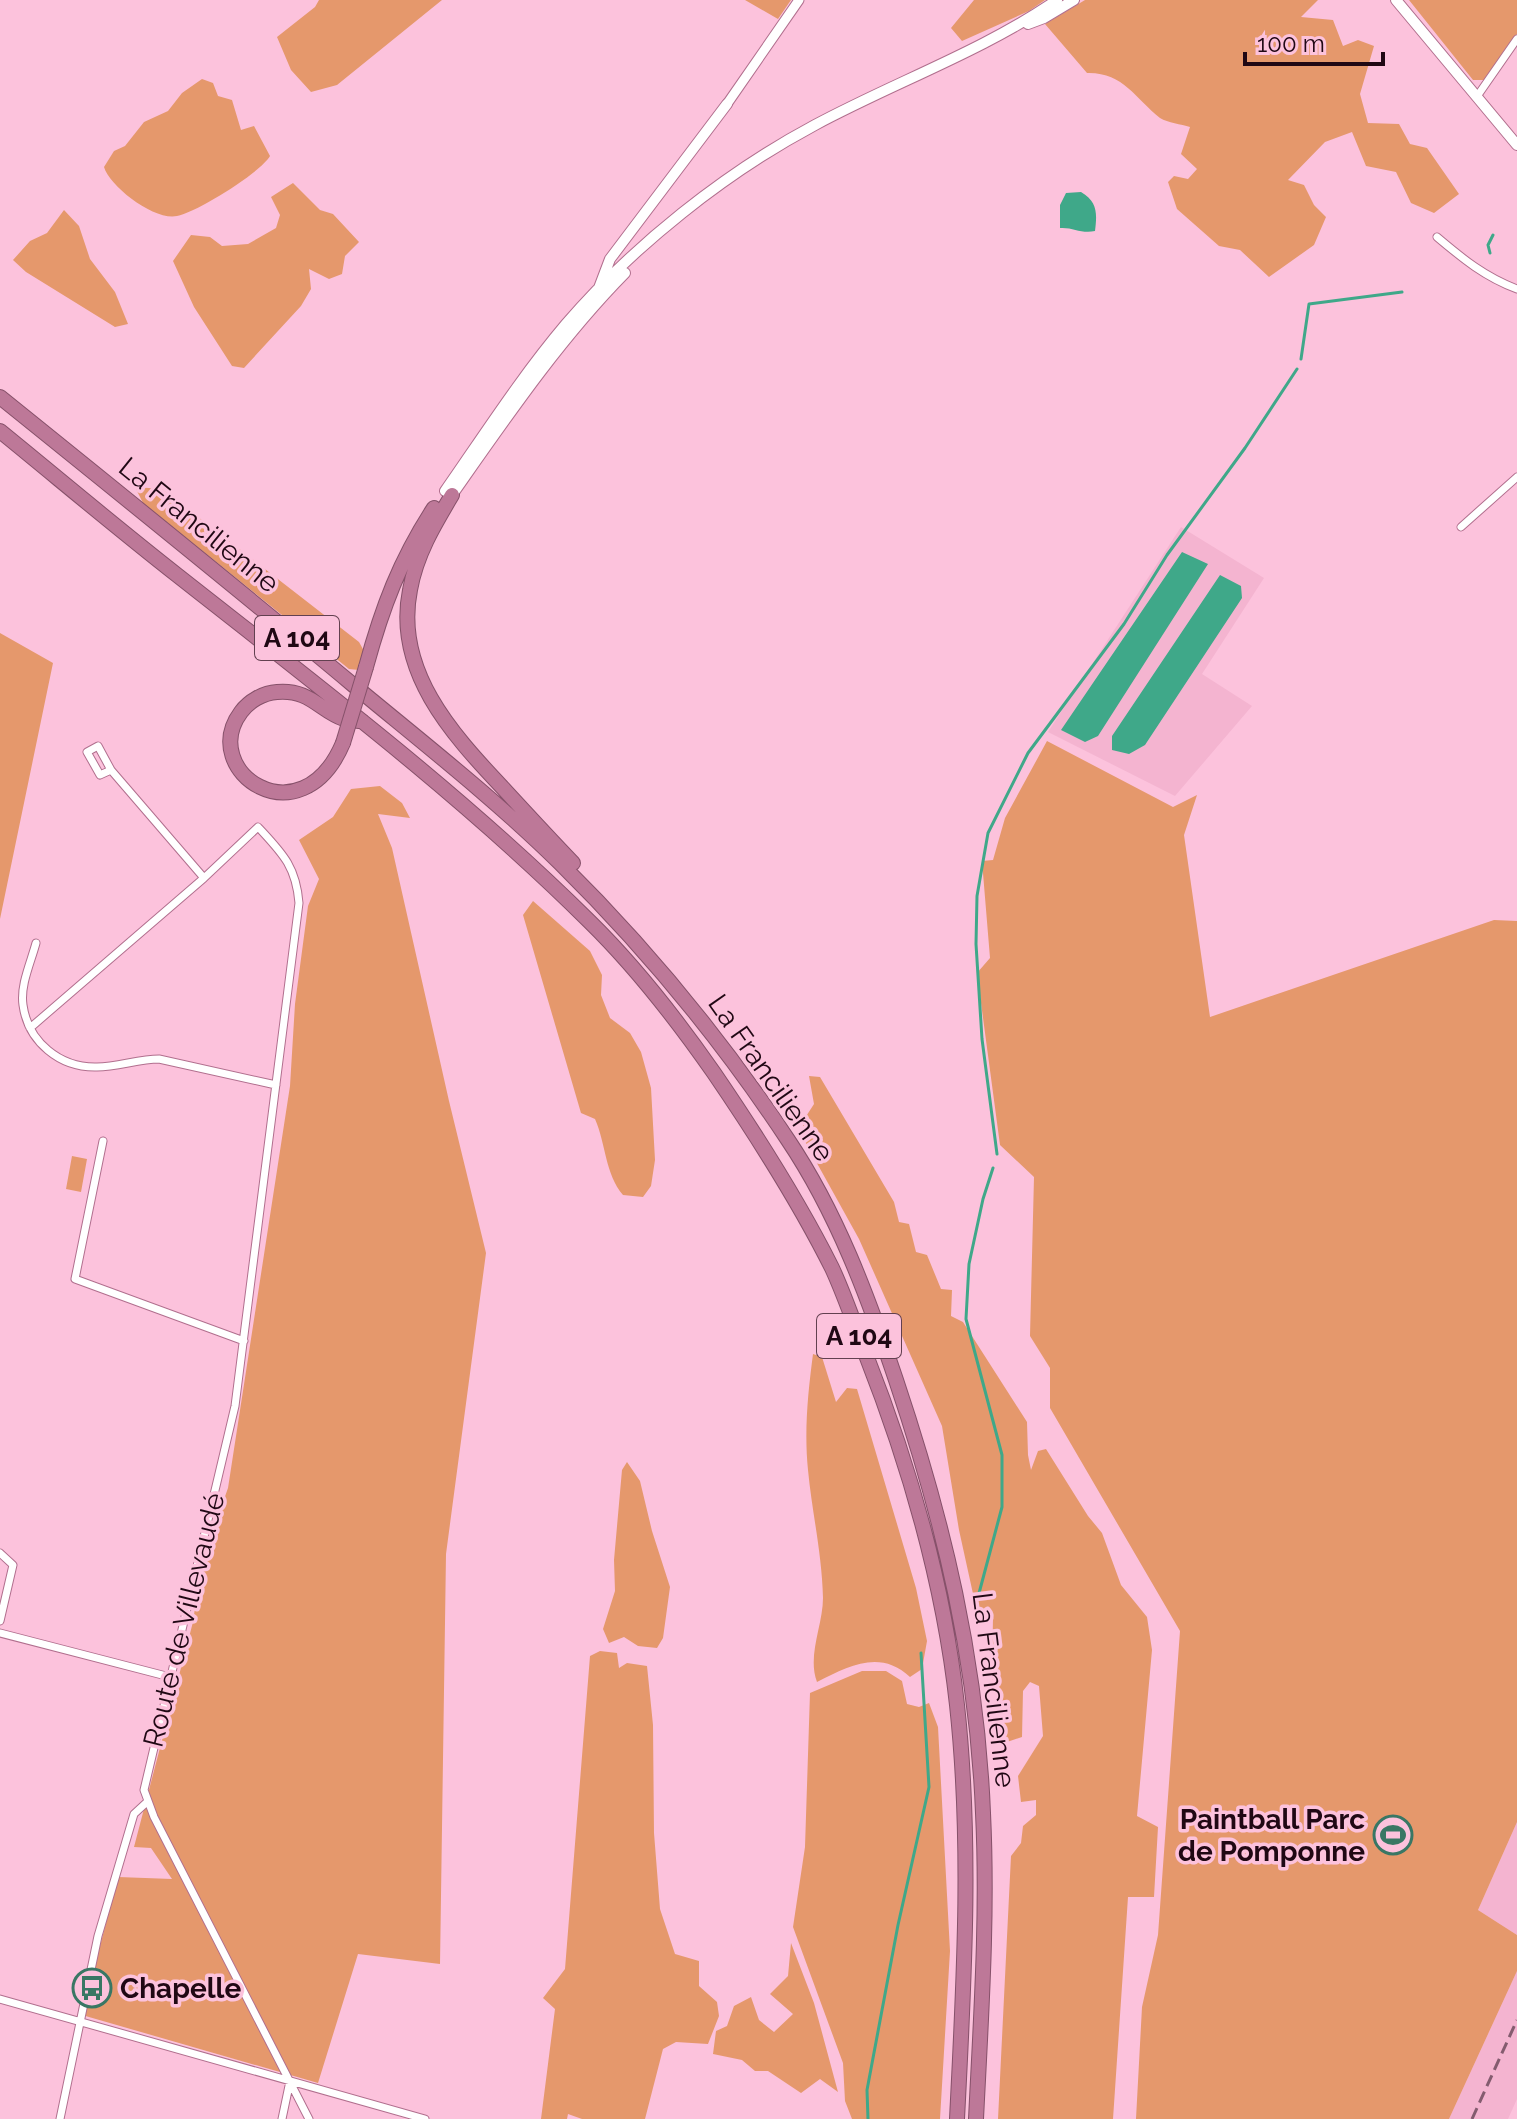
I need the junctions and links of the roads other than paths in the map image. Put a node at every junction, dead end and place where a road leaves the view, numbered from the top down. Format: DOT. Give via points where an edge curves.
graph roads {
  1 [pos="799,0"];
  2 [pos="1057,0"];
  3 [pos="1074,0"];
  4 [pos="1396,0"];
  5 [pos="989,39"];
  6 [pos="1517,39"];
  7 [pos="1478,95"];
  8 [pos="727,104"];
  9 [pos="1517,145"];
  10 [pos="674,222"];
  11 [pos="1437,237"];
  12 [pos="599,288"];
  13 [pos="1517,289"];
  14 [pos="0,397"];
  15 [pos="0,431"];
  16 [pos="1517,477"];
  17 [pos="448,493"];
  18 [pos="1461,527"];
  19 [pos="365,722"];
  20 [pos="111,770"];
  21 [pos="204,878"];
  22 [pos="585,889"];
  23 [pos="36,943"];
  24 [pos="30,1028"];
  25 [pos="276,1085"];
  26 [pos="103,1141"];
  27 [pos="244,1341"];
  28 [pos="0,1553"];
  29 [pos="0,1621"];
  30 [pos="0,1633"];
  31 [pos="170,1677"];
  32 [pos="147,1802"];
  33 [pos="0,1999"];
  34 [pos="78,2021"];
  35 [pos="290,2081"];
  36 [pos="60,2119"];
  37 [pos="282,2119"];
  38 [pos="309,2119"];
  39 [pos="425,2119"];
  40 [pos="957,2119"];
  41 [pos="976,2119"];
  1 -- 8 [label="street"];
  2 -- 5 [label="main road"];
  3 -- 5 [label="main road"];
  4 -- 7 [label="main road"];
  5 -- 10 [label="main road" via="813,126"];
  6 -- 7 [label="street"];
  7 -- 9 [label="main road"];
  8 -- 12 [label="main road" via="610,259"];
  10 -- 12 [label="main road"];
  10 -- 17 [label="main road" via="570,333"];
  11 -- 13 [label="street" via="1469,265"];
  12 -- 17 [label="main road" via="524,380"];
  14 -- 22 [label="highway, La Francilienne / A 104" via="485,795"];
  15 -- 19 [label="highway, La Francilienne / A 104"];
  16 -- 18 [label="street"];
  17 -- 19 [label="highway, bridge" via="391,585 381,611 366,667 343,743 336,761 321,779 298,790 275,792 243,775 233,758 230,738 236,718 266,694 303,696 342,718"];
  17 -- 22 [label="highway" via="409,593 408,634 417,670 443,720 581,872"];
  19 -- 40 [label="highway, La Francilienne / A 104" via="533,868 649,987 740,1112 834,1273 923,1523 957,1702 967,1918"];
  20 -- 21 [label="street"];
  21 -- 24 [label="street"];
  21 -- 25 [label="street, Route de Villevaudé" via="258,827 292,869 299,903"];
  22 -- 41 [label="highway, La Francilienne / A 104" via="673,985 790,1143 837,1226 911,1425 957,1595 979,1753 985,1918"];
  23 -- 24 [label="street" via="23,988"];
  24 -- 25 [label="street" via="48,1052 76,1065 159,1059"];
  25 -- 27 [label="street, Route de Villevaudé"];
  26 -- 27 [label="street" via="75,1279"];
  27 -- 31 [label="street, Route de Villevaudé" via="235,1406"];
  28 -- 29 [label="street" via="13,1565"];
  30 -- 31 [label="street"];
  31 -- 32 [label="street, Route de Villevaudé" via="146,1776"];
  32 -- 34 [label="street" via="134,1814"];
  32 -- 35 [label="street"];
  33 -- 34 [label="street"];
  34 -- 35 [label="street"];
  34 -- 36 [label="street"];
  35 -- 37 [label="street"];
  35 -- 38 [label="street"];
  35 -- 39 [label="street"];
}
